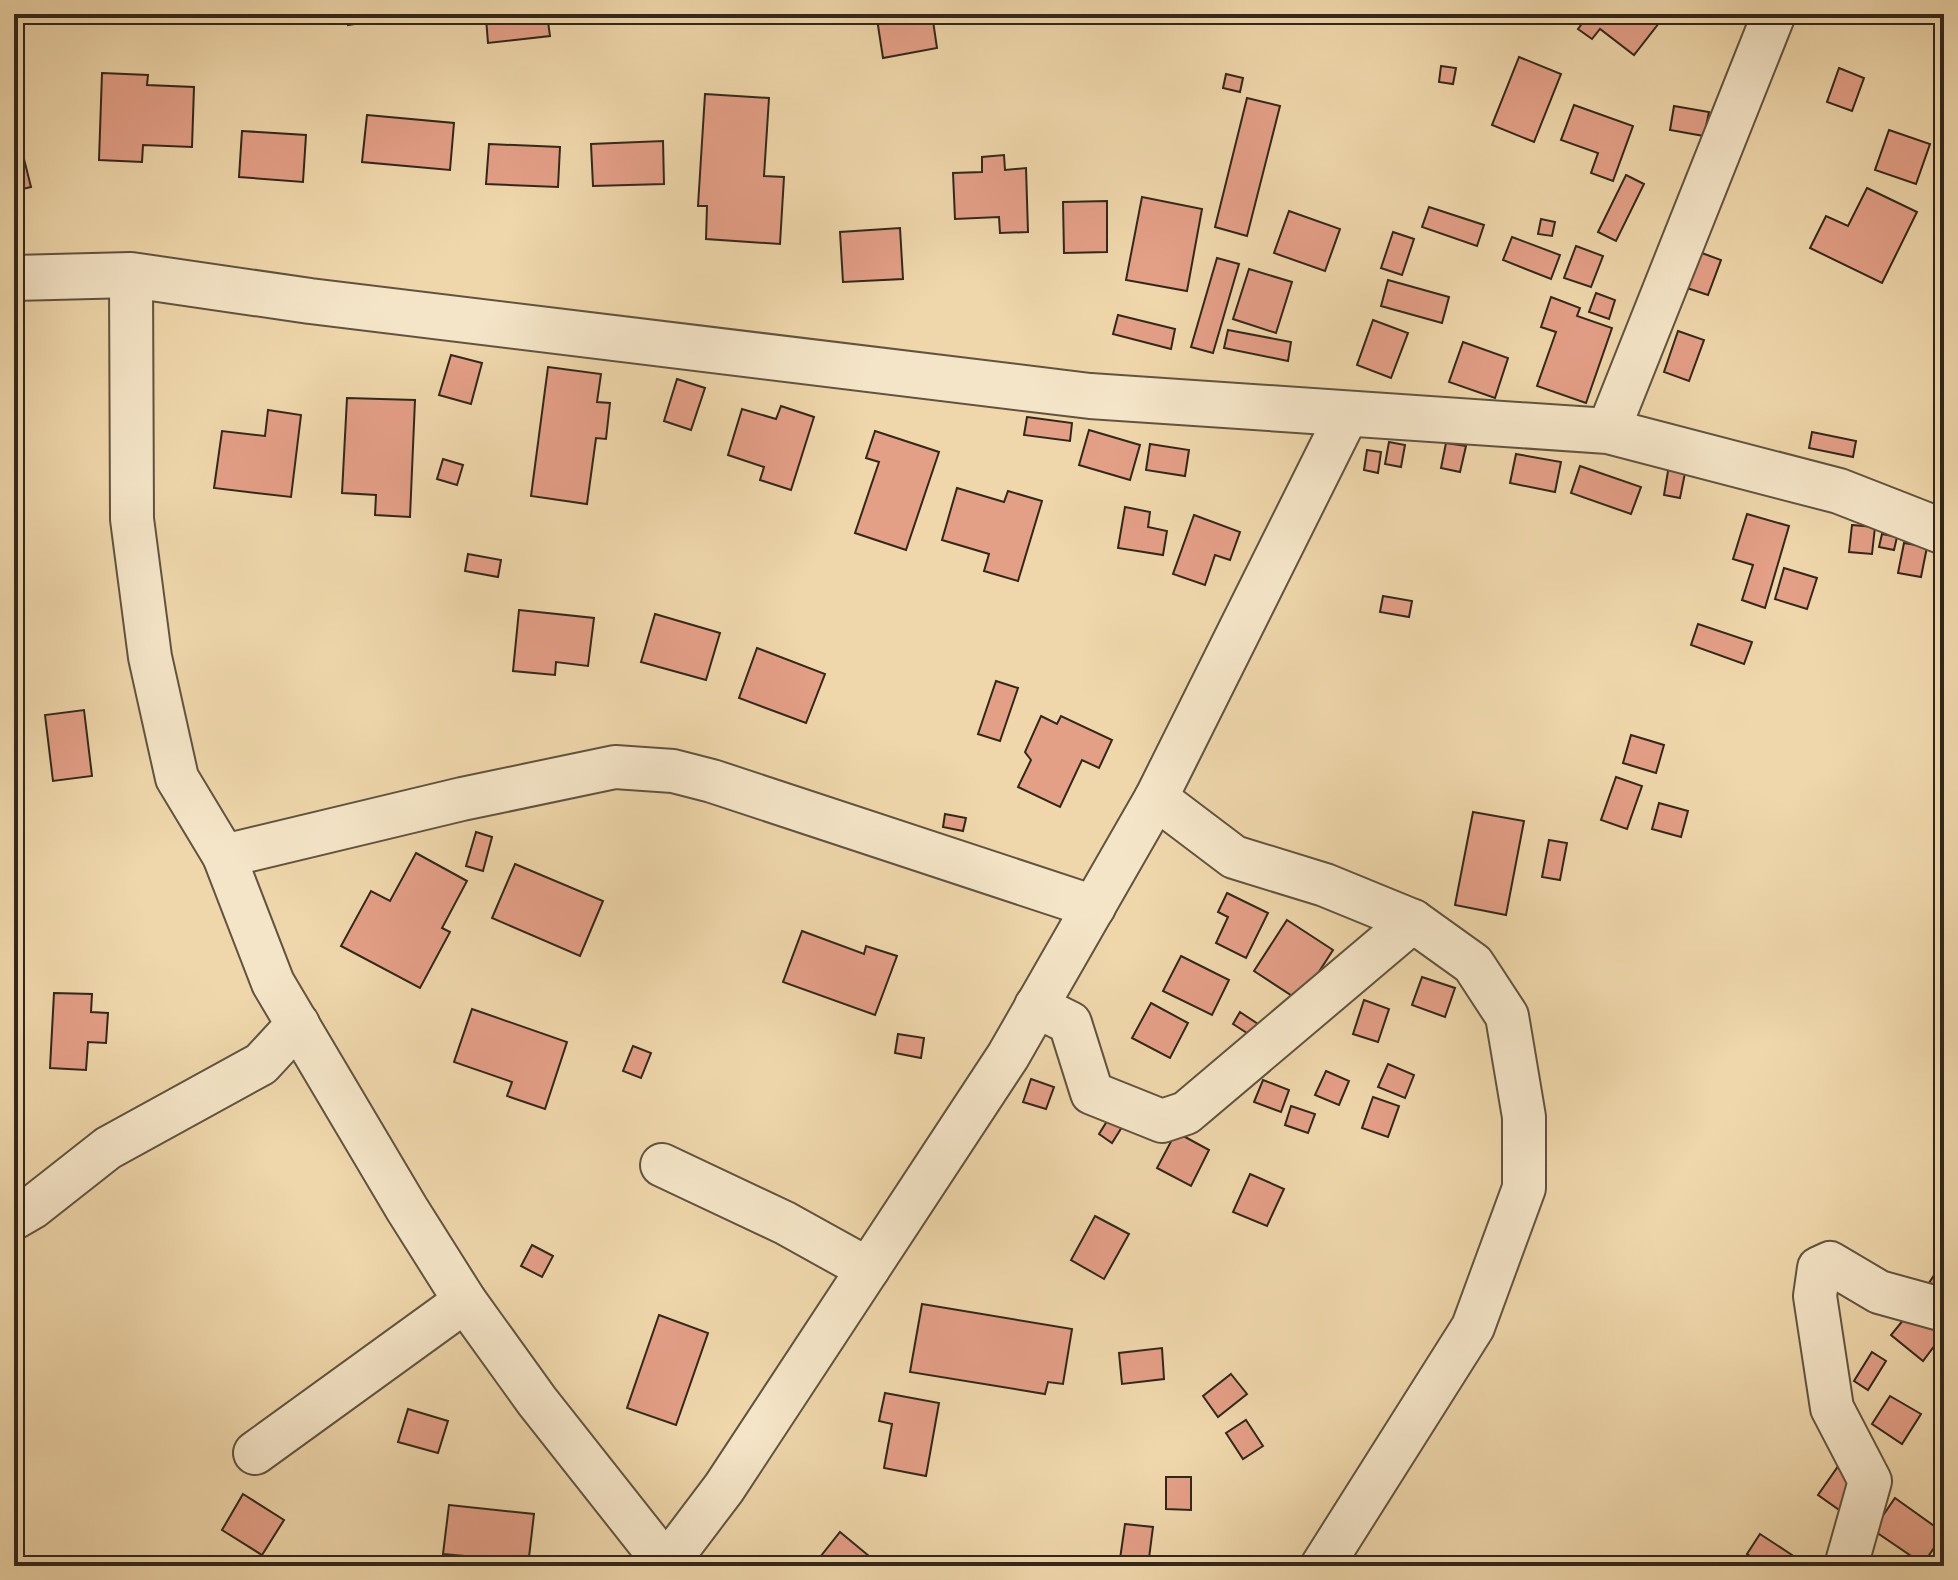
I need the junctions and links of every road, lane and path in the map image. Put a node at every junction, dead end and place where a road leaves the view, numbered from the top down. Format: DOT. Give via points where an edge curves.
graph roads {
  1 [pos="1764,19"];
  2 [pos="131,275"];
  3 [pos="14,278"];
  4 [pos="1347,415"];
  5 [pos="1608,431"];
  6 [pos="1944,532"];
  7 [pos="1156,798"];
  8 [pos="224,856"];
  9 [pos="1094,907"];
  10 [pos="1413,921"];
  11 [pos="1036,1006"];
  12 [pos="298,1024"];
  13 [pos="662,1165"];
  14 [pos="14,1218"];
  15 [pos="868,1269"];
  16 [pos="465,1301"];
  17 [pos="1944,1310"];
  18 [pos="255,1453"];
  19 [pos="665,1564"];
  20 [pos="1322,1566"];
  21 [pos="1846,1566"];
  1 -- 5 [label="street"];
  2 -- 3 [label="street"];
  2 -- 4 [label="street" via="1090,396"];
  2 -- 8 [label="street" via="132,519 150,657 177,778"];
  4 -- 5 [label="street"];
  4 -- 7 [label="street"];
  5 -- 6 [label="street" via="1839,491"];
  7 -- 9 [label="street"];
  7 -- 10 [label="street" via="1234,857 1325,885"];
  8 -- 9 [label="street" via="615,767 673,771 712,781"];
  8 -- 12 [label="street" via="273,983"];
  9 -- 11 [label="street"];
  10 -- 11 [label="street" via="1186,1113 1162,1121 1092,1093 1070,1023"];
  10 -- 20 [label="street" via="1473,964 1507,1016 1524,1117 1524,1188 1473,1327"];
  11 -- 15 [label="street"];
  12 -- 14 [label="street" via="261,1064 108,1148"];
  12 -- 16 [label="street"];
  13 -- 15 [label="street"];
  15 -- 19 [label="street" via="724,1488"];
  16 -- 18 [label="street"];
  16 -- 19 [label="street"];
  17 -- 21 [label="street" via="1879,1292 1830,1263 1819,1268 1815,1296 1832,1408 1870,1481"];
}
